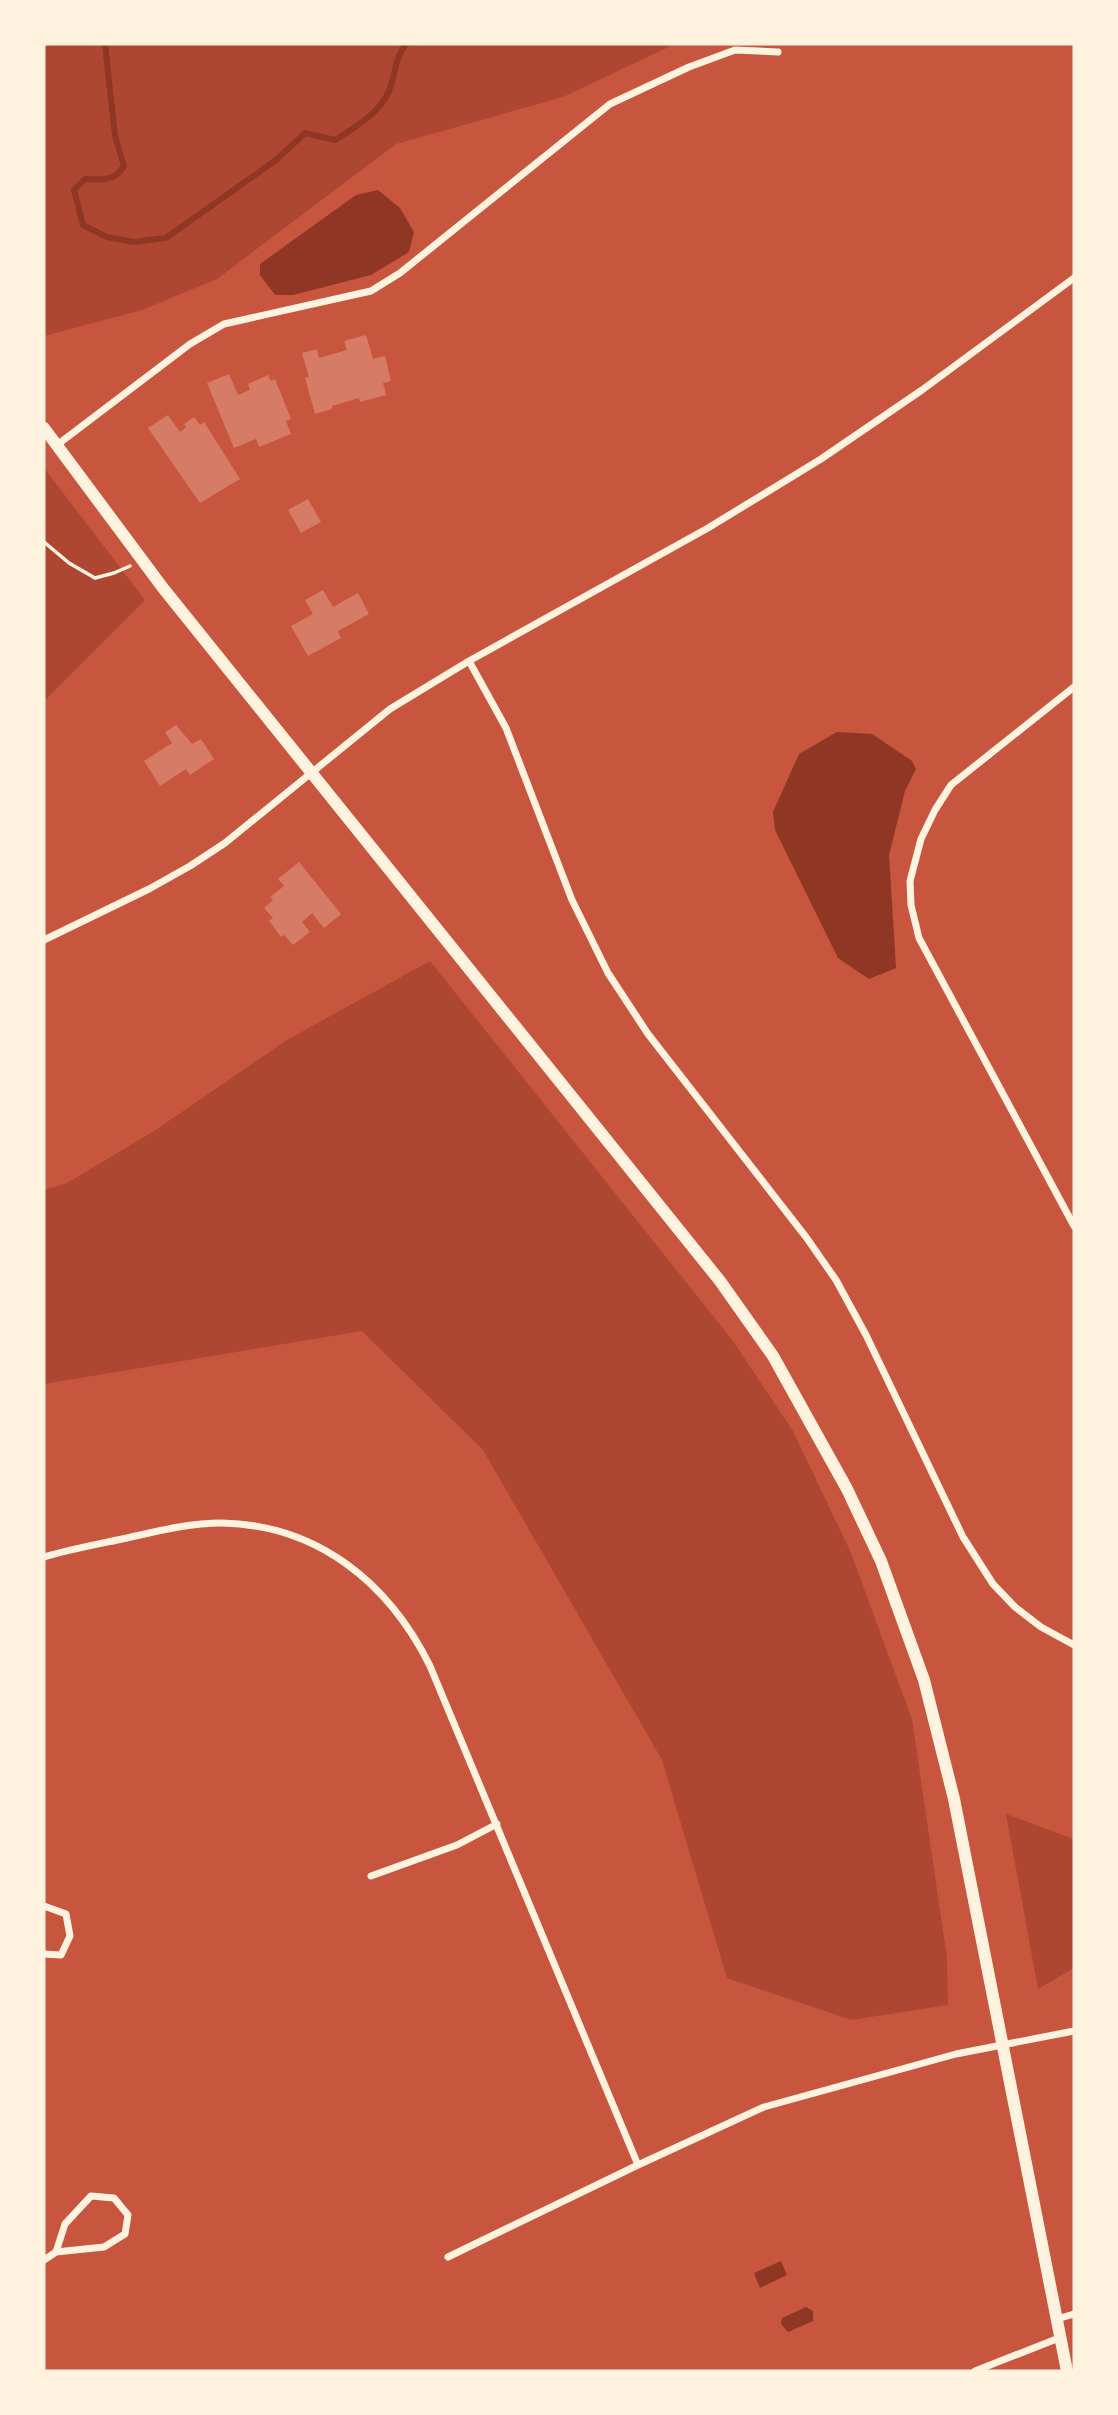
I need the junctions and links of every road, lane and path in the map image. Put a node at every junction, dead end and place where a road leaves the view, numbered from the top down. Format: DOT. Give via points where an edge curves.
graph roads {
  1 [pos="778,52"];
  2 [pos="1074,278"];
  3 [pos="44,428"];
  4 [pos="57,445"];
  5 [pos="44,542"];
  6 [pos="140,559"];
  7 [pos="469,661"];
  8 [pos="1074,687"];
  9 [pos="310,773"];
  10 [pos="44,940"];
  11 [pos="1074,1226"];
  12 [pos="44,1557"];
  13 [pos="1074,1645"];
  14 [pos="497,1824"];
  15 [pos="371,1876"];
  16 [pos="44,1906"];
  17 [pos="44,1954"];
  18 [pos="1074,2031"];
  19 [pos="1004,2045"];
  20 [pos="638,2165"];
  21 [pos="56,2252"];
  22 [pos="448,2257"];
  23 [pos="44,2260"];
  24 [pos="1074,2314"];
  25 [pos="1057,2319"];
  26 [pos="1059,2338"];
  27 [pos="975,2371"];
  28 [pos="1067,2371"];
  1 -- 4 [label="street" via="735,50 610,104 400,273 371,291 224,324 190,344"];
  2 -- 7 [label="street" via="821,459 708,528"];
  3 -- 4 [label="street"];
  4 -- 6 [label="street"];
  5 -- 6 [label="path" via="95,578"];
  6 -- 9 [label="street"];
  7 -- 9 [label="street" via="390,709"];
  7 -- 13 [label="street" via="506,728 572,900 608,973 648,1034 836,1280 963,1537 993,1584 1041,1627"];
  8 -- 11 [label="street" via="951,785 921,839 910,881 919,938"];
  9 -- 10 [label="street" via="190,866"];
  9 -- 19 [label="street" via="720,1281 773,1356 822,1440 881,1562 924,1680 954,1800"];
  12 -- 14 [label="street" via="168,1528 220,1523 268,1529 329,1552 357,1570 389,1601 419,1643"];
  14 -- 15 [label="street" via="457,1845"];
  14 -- 20 [label="street"];
  16 -- 17 [label="street" via="66,1914 70,1936 61,1955"];
  18 -- 19 [label="street"];
  19 -- 20 [label="street" via="764,2107"];
  19 -- 25 [label="street"];
  20 -- 22 [label="street"];
  21 -- 21 [label="street" via="65,2224 91,2196 114,2198 128,2215 125,2234 104,2246"];
  21 -- 23 [label="street"];
  24 -- 25 [label="street"];
  25 -- 26 [label="street"];
  26 -- 27 [label="street"];
  26 -- 28 [label="street"];
}
